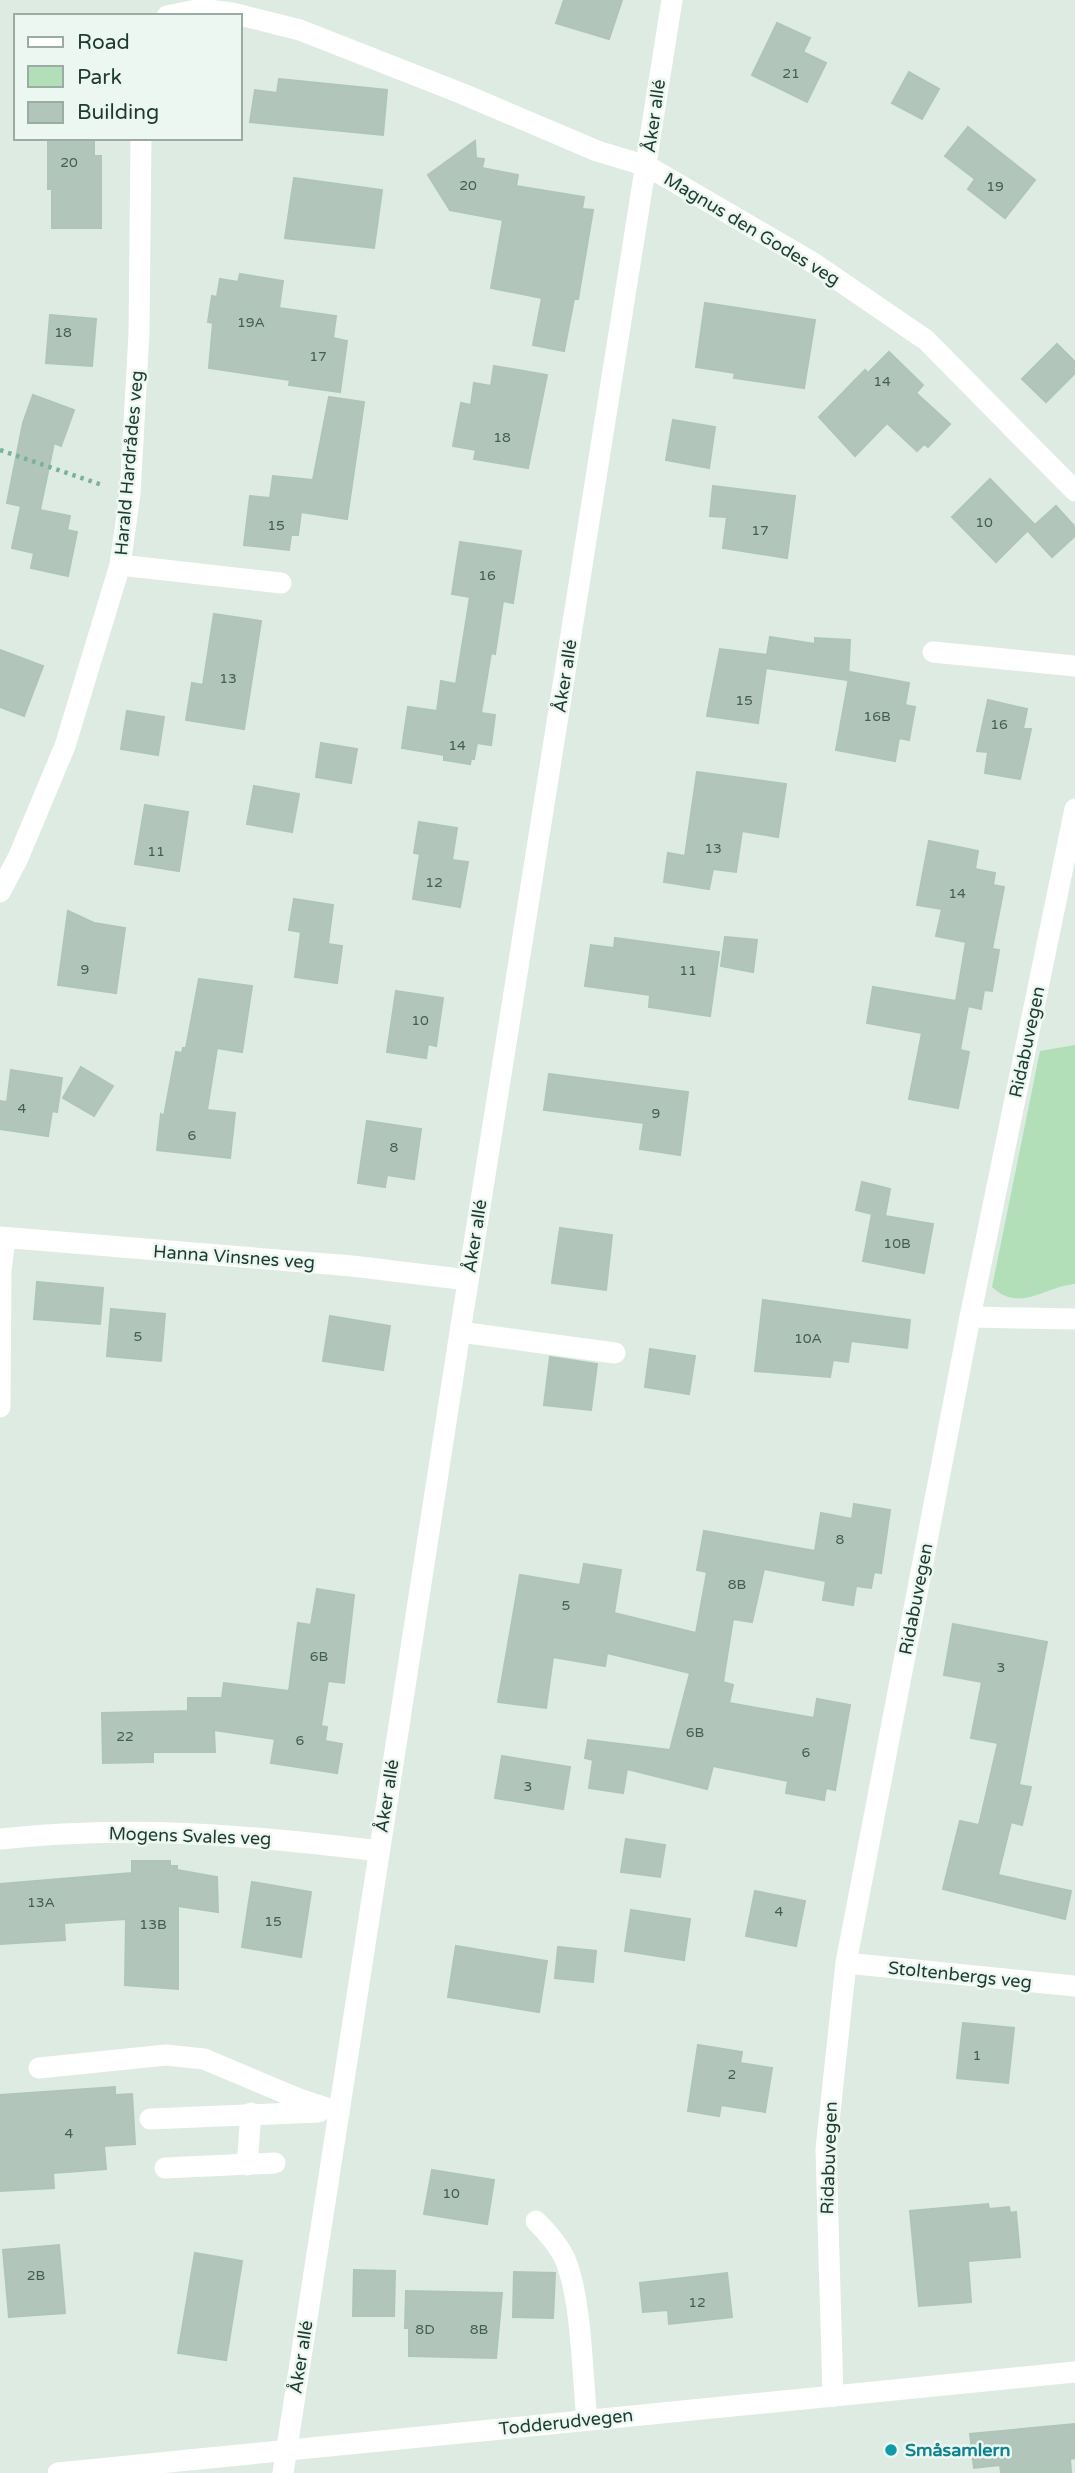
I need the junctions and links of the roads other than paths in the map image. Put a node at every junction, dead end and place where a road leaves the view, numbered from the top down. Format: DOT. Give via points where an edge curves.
graph roads {
  1 [pos="672,0"];
  2 [pos="201,5"];
  3 [pos="171,14"];
  4 [pos="237,14"];
  5 [pos="242,15"];
  6 [pos="141,140"];
  7 [pos="647,166"];
  8 [pos="1075,491"];
  9 [pos="120,565"];
  10 [pos="281,583"];
  11 [pos="933,652"];
  12 [pos="1075,666"];
  13 [pos="1075,809"];
  14 [pos="0,892"];
  15 [pos="2,1237"];
  16 [pos="468,1280"];
  17 [pos="970,1317"];
  18 [pos="1075,1319"];
  19 [pos="460,1332"];
  20 [pos="615,1353"];
  21 [pos="0,1407"];
  22 [pos="0,1839"];
  23 [pos="379,1851"];
  24 [pos="846,1964"];
  25 [pos="1075,1986"];
  26 [pos="39,2068"];
  27 [pos="339,2112"];
  28 [pos="251,2113"];
  29 [pos="150,2119"];
  30 [pos="275,2163"];
  31 [pos="247,2165"];
  32 [pos="164,2168"];
  33 [pos="536,2221"];
  34 [pos="1075,2372"];
  35 [pos="833,2396"];
  36 [pos="587,2420"];
  37 [pos="286,2449"];
  38 [pos="58,2473"];
  39 [pos="284,2473"];
  1 -- 7 [label="street, Åker allé"];
  2 -- 3 [label="street, Magnus den Godes veg"];
  2 -- 4 [label="street, Magnus den Godes veg"];
  5 -- 7 [label="street, Magnus den Godes veg" via="300,30 597,152"];
  6 -- 9 [label="street, Harald Hardrådes veg" via="139,333 130,494"];
  7 -- 8 [label="street, Magnus den Godes veg" via="812,262 926,340"];
  7 -- 16 [label="street, Åker allé"];
  9 -- 10 [label="street"];
  9 -- 14 [label="street, Harald Hardrådes veg" via="65,746"];
  11 -- 12 [label="street"];
  13 -- 17 [label="street, Ridabuvegen"];
  15 -- 16 [label="street, Hanna Vinsnes veg"];
  15 -- 21 [label="street"];
  16 -- 19 [label="street, Åker allé"];
  17 -- 18 [label="street"];
  17 -- 24 [label="street, Ridabuvegen"];
  19 -- 20 [label="street"];
  19 -- 23 [label="street, Åker allé"];
  22 -- 23 [label="street, Mogens Svales veg" via="139,1831 257,1836"];
  23 -- 27 [label="street, Åker allé"];
  24 -- 25 [label="street, Stoltenbergs veg"];
  24 -- 35 [label="street, Ridabuvegen" via="827,2148"];
  26 -- 27 [label="street" via="166,2055 204,2059"];
  27 -- 28 [label="street"];
  27 -- 37 [label="street, Åker allé"];
  28 -- 29 [label="street"];
  28 -- 31 [label="street"];
  30 -- 31 [label="street"];
  31 -- 32 [label="street"];
  33 -- 36 [label="street" via="566,2261 574,2294"];
  34 -- 35 [label="street, Todderudvegen"];
  35 -- 36 [label="street, Todderudvegen"];
  36 -- 37 [label="street, Todderudvegen"];
  37 -- 38 [label="street, Todderudvegen"];
  37 -- 39 [label="street, Åker allé"];
}
